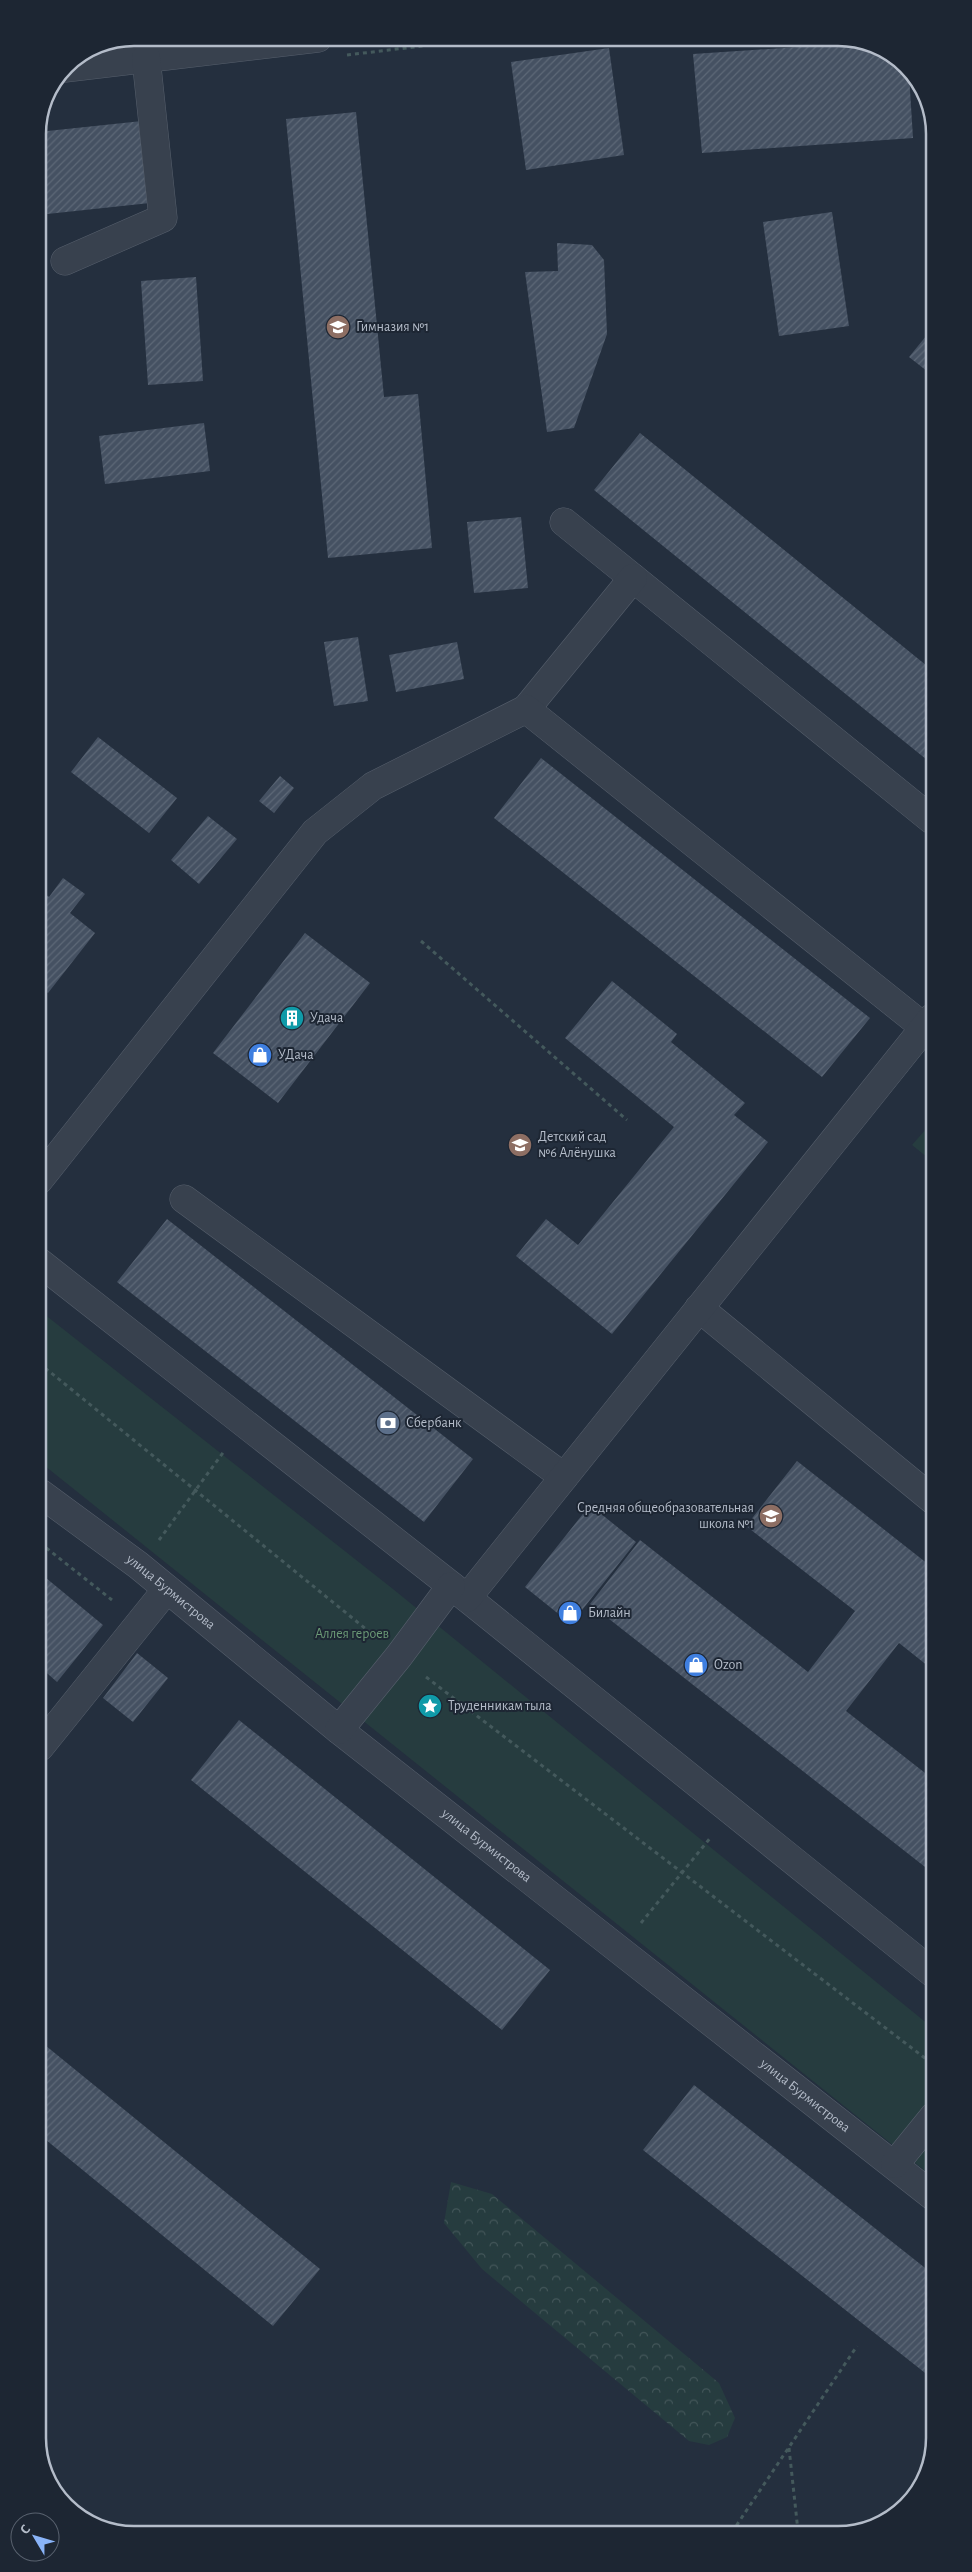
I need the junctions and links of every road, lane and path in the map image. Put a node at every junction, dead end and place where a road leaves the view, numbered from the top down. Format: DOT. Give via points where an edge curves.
graph roads {
  1 [pos="249,46"];
  2 [pos="146,58"];
  3 [pos="78,66"];
  4 [pos="65,261"];
  5 [pos="564,522"];
  6 [pos="633,578"];
  7 [pos="526,709"];
  8 [pos="926,815"];
  9 [pos="421,941"];
  10 [pos="926,1021"];
  11 [pos="926,1027"];
  12 [pos="627,1120"];
  13 [pos="46,1171"];
  14 [pos="184,1199"];
  15 [pos="46,1268"];
  16 [pos="699,1308"];
  17 [pos="46,1369"];
  18 [pos="245,1424"];
  19 [pos="564,1477"];
  20 [pos="195,1489"];
  21 [pos="926,1494"];
  22 [pos="46,1498"];
  23 [pos="46,1548"];
  24 [pos="154,1548"];
  25 [pos="167,1589"];
  26 [pos="459,1592"];
  27 [pos="112,1600"];
  28 [pos="399,1656"];
  29 [pos="339,1730"];
  30 [pos="46,1740"];
  31 [pos="732,1812"];
  32 [pos="682,1873"];
  33 [pos="618,1950"];
  34 [pos="926,1968"];
  35 [pos="926,2060"];
  36 [pos="926,2126"];
  37 [pos="895,2164"];
  38 [pos="926,2190"];
  39 [pos="857,2346"];
  40 [pos="789,2448"];
  41 [pos="736,2526"];
  42 [pos="797,2526"];
  1 -- 2 [label="street"];
  2 -- 3 [label="street"];
  2 -- 4 [label="street" via="163,218"];
  5 -- 6 [label="street"];
  6 -- 7 [label="street"];
  6 -- 8 [label="street"];
  7 -- 10 [label="street"];
  7 -- 13 [label="street" via="372,786 315,832"];
  9 -- 12 [label="path"];
  11 -- 16 [label="street"];
  14 -- 19 [label="street"];
  15 -- 18 [label="street"];
  16 -- 19 [label="street"];
  16 -- 21 [label="street"];
  17 -- 20 [label="path"];
  18 -- 20 [label="path"];
  18 -- 26 [label="street"];
  19 -- 26 [label="street"];
  20 -- 24 [label="path"];
  20 -- 28 [label="path"];
  22 -- 25 [label="street, улица Бурмистрова"];
  23 -- 27 [label="path"];
  25 -- 29 [label="street, улица Бурмистрова"];
  25 -- 30 [label="street"];
  26 -- 28 [label="street"];
  26 -- 31 [label="street"];
  28 -- 29 [label="street"];
  28 -- 32 [label="path"];
  29 -- 33 [label="street, улица Бурмистрова"];
  31 -- 32 [label="path"];
  31 -- 34 [label="street"];
  32 -- 33 [label="path"];
  32 -- 35 [label="path"];
  33 -- 37 [label="street, улица Бурмистрова"];
  36 -- 37 [label="street"];
  37 -- 38 [label="street, улица Бурмистрова"];
  39 -- 40 [label="path"];
  40 -- 41 [label="path"];
  40 -- 42 [label="path"];
}
